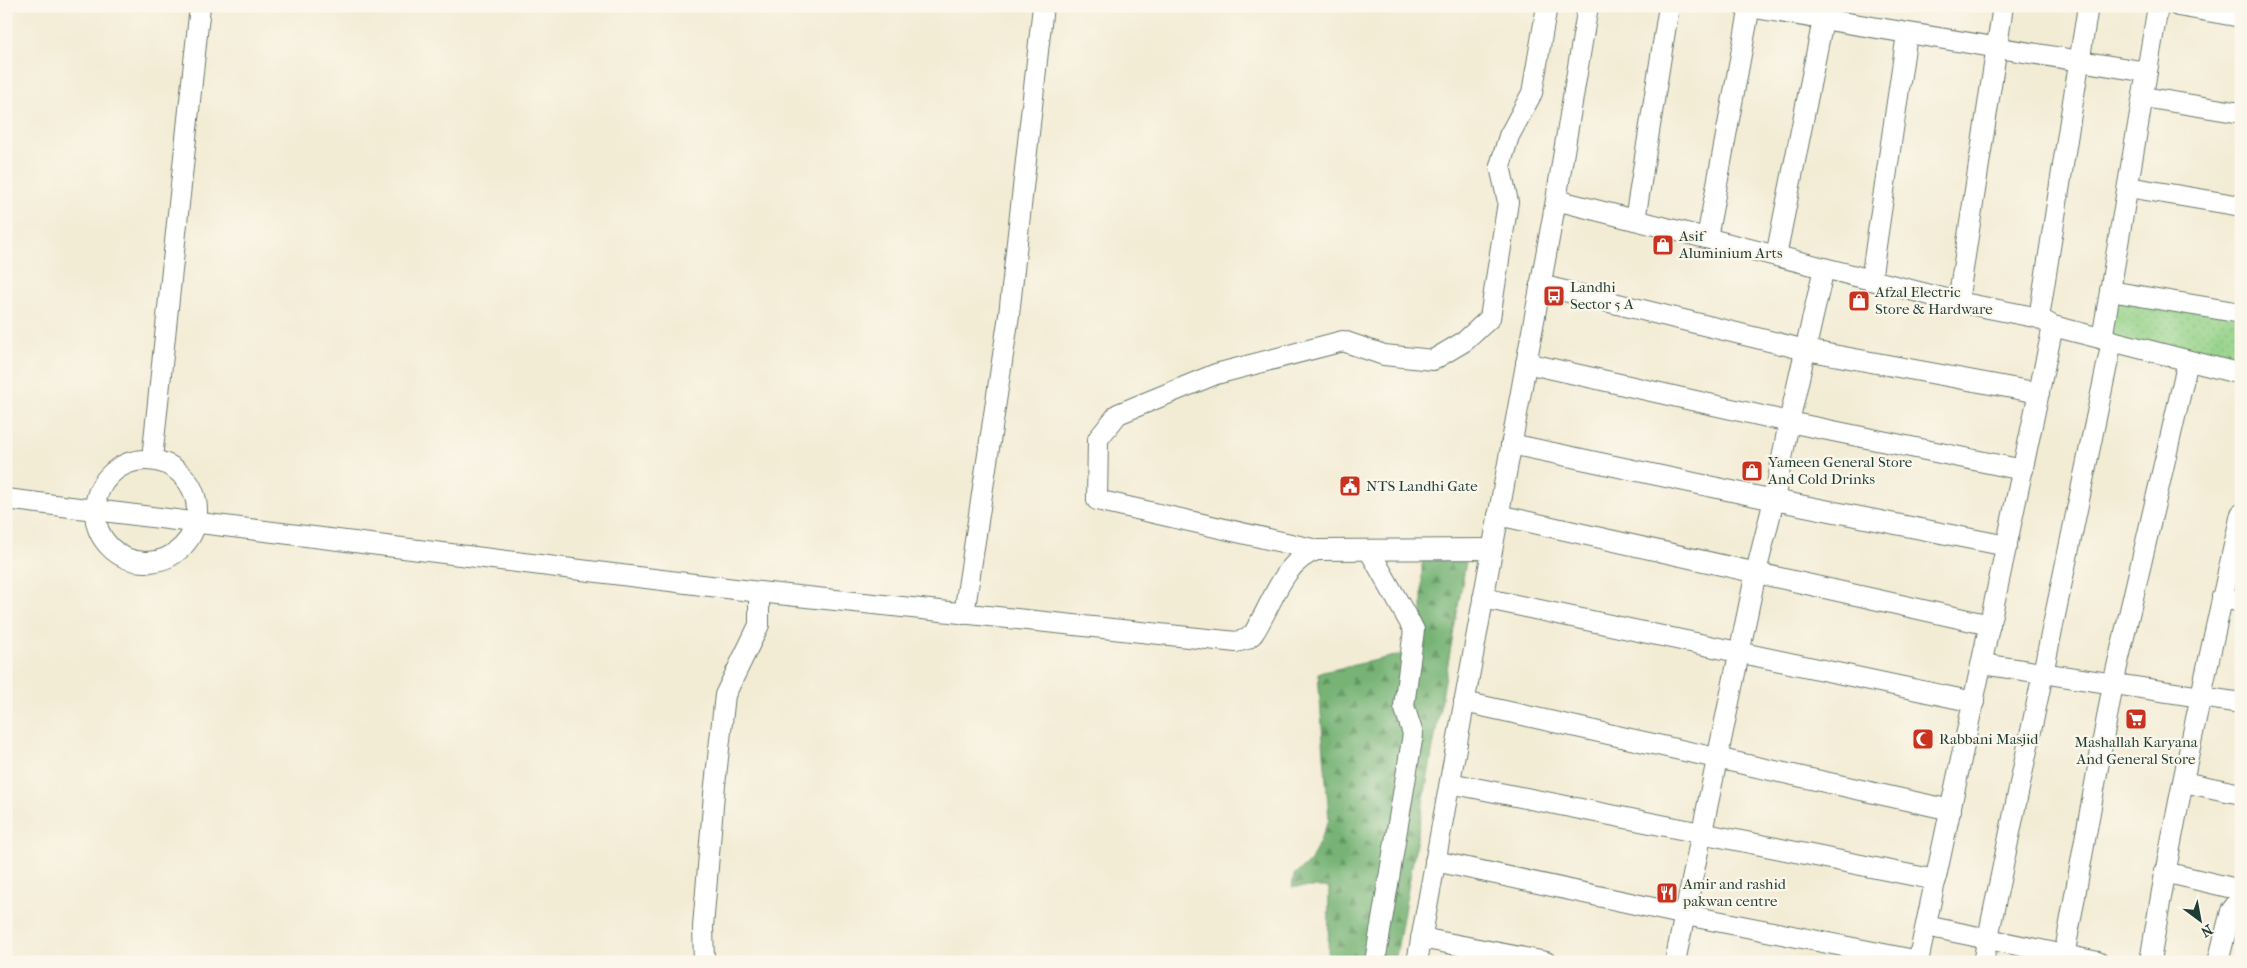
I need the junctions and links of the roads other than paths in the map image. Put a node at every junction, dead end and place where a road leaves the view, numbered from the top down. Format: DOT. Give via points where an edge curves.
graph roads {
  1 [pos="200,6"];
  2 [pos="1044,6"];
  3 [pos="1546,6"];
  4 [pos="1588,6"];
  5 [pos="1669,6"];
  6 [pos="2003,6"];
  7 [pos="2088,6"];
  8 [pos="2158,6"];
  9 [pos="2178,6"];
  10 [pos="1747,7"];
  11 [pos="2241,17"];
  12 [pos="1823,20"];
  13 [pos="1907,34"];
  14 [pos="1997,48"];
  15 [pos="2079,60"];
  16 [pos="2147,72"];
  17 [pos="2143,97"];
  18 [pos="2241,113"];
  19 [pos="2128,188"];
  20 [pos="1556,200"];
  21 [pos="2241,206"];
  22 [pos="1635,220"];
  23 [pos="1707,238"];
  24 [pos="1776,256"];
  25 [pos="1824,268"];
  26 [pos="1871,280"];
  27 [pos="1540,285"];
  28 [pos="2110,291"];
  29 [pos="1958,302"];
  30 [pos="2241,313"];
  31 [pos="2046,322"];
  32 [pos="2107,340"];
  33 [pos="1806,350"];
  34 [pos="2188,361"];
  35 [pos="1526,362"];
  36 [pos="2241,374"];
  37 [pos="2039,393"];
  38 [pos="1789,422"];
  39 [pos="1511,444"];
  40 [pos="152,459"];
  41 [pos="2023,470"];
  42 [pos="6,499"];
  43 [pos="1774,500"];
  44 [pos="95,510"];
  45 [pos="2241,514"];
  46 [pos="1498,515"];
  47 [pos="197,521"];
  48 [pos="2007,546"];
  49 [pos="1492,549"];
  50 [pos="1317,550"];
  51 [pos="1368,550"];
  52 [pos="1756,572"];
  53 [pos="759,592"];
  54 [pos="1483,598"];
  55 [pos="2231,600"];
  56 [pos="964,614"];
  57 [pos="1990,625"];
  58 [pos="1740,652"];
  59 [pos="1982,664"];
  60 [pos="2042,673"];
  61 [pos="2114,684"];
  62 [pos="2200,697"];
  63 [pos="1464,702"];
  64 [pos="1974,702"];
  65 [pos="2241,703"];
  66 [pos="1717,758"];
  67 [pos="2183,782"];
  68 [pos="1450,783"];
  69 [pos="2241,794"];
  70 [pos="1951,810"];
  71 [pos="1702,833"];
  72 [pos="1435,861"];
  73 [pos="2164,872"];
  74 [pos="1936,880"];
  75 [pos="2241,890"];
  76 [pos="2241,898"];
  77 [pos="1686,915"];
  78 [pos="1926,926"];
  79 [pos="1987,937"];
  80 [pos="1421,938"];
  81 [pos="2064,958"];
  82 [pos="1919,961"];
  83 [pos="704,962"];
  84 [pos="1375,962"];
  85 [pos="1417,962"];
  86 [pos="1546,962"];
  87 [pos="1675,962"];
  88 [pos="1983,962"];
  89 [pos="2098,962"];
  90 [pos="2150,962"];
  91 [pos="2218,962"];
  1 -- 40 [label="street"];
  2 -- 56 [label="street" via="1009,314"];
  3 -- 50 [label="street" via="1532,92 1509,136 1500,166 1508,202 1490,318 1484,324 1465,341 1433,360 1384,355 1343,341 1216,374 1118,414 1098,439 1097,500"];
  4 -- 20 [label="street"];
  5 -- 22 [label="street"];
  6 -- 14 [label="street"];
  7 -- 15 [label="street"];
  8 -- 16 [label="street"];
  9 -- 11 [label="street"];
  10 -- 12 [label="street"];
  10 -- 23 [label="street"];
  12 -- 13 [label="street"];
  12 -- 24 [label="street"];
  13 -- 14 [label="street"];
  13 -- 26 [label="street"];
  14 -- 15 [label="street"];
  14 -- 29 [label="street"];
  15 -- 16 [label="street"];
  15 -- 31 [label="street"];
  16 -- 17 [label="street"];
  17 -- 18 [label="street"];
  17 -- 19 [label="street"];
  19 -- 21 [label="street"];
  19 -- 28 [label="street"];
  20 -- 22 [label="street"];
  20 -- 27 [label="street"];
  22 -- 23 [label="street"];
  23 -- 24 [label="street"];
  24 -- 25 [label="street"];
  25 -- 26 [label="street"];
  25 -- 33 [label="street"];
  26 -- 29 [label="street"];
  27 -- 33 [label="street"];
  27 -- 35 [label="street"];
  28 -- 30 [label="street"];
  28 -- 32 [label="street"];
  29 -- 31 [label="street"];
  31 -- 32 [label="street"];
  31 -- 37 [label="street"];
  32 -- 34 [label="street"];
  32 -- 60 [label="street"];
  33 -- 37 [label="street"];
  33 -- 38 [label="street"];
  34 -- 36 [label="street"];
  34 -- 61 [label="street"];
  35 -- 38 [label="street"];
  35 -- 39 [label="street"];
  37 -- 41 [label="street"];
  38 -- 41 [label="street"];
  38 -- 43 [label="street"];
  39 -- 43 [label="street"];
  39 -- 46 [label="street"];
  40 -- 44 [label="street" via="135,460 106,478 98,493"];
  40 -- 47 [label="street" via="172,466 189,480 197,500"];
  41 -- 48 [label="street"];
  42 -- 44 [label="street"];
  43 -- 48 [label="street"];
  43 -- 52 [label="street"];
  44 -- 47 [label="street"];
  44 -- 47 [label="street" via="96,525 113,550 140,562 155,562 182,548 192,536"];
  45 -- 55 [label="street"];
  46 -- 49 [label="street"];
  46 -- 52 [label="street"];
  47 -- 53 [label="street"];
  48 -- 57 [label="street"];
  49 -- 51 [label="street"];
  49 -- 54 [label="street"];
  50 -- 51 [label="street"];
  50 -- 56 [label="street" via="1292,565 1254,634 1236,642"];
  51 -- 84 [label="street" via="1414,630 1404,706 1413,734"];
  52 -- 57 [label="street"];
  52 -- 58 [label="street"];
  53 -- 56 [label="street"];
  53 -- 83 [label="street" via="758,625 725,695 703,927"];
  54 -- 58 [label="street"];
  54 -- 63 [label="street"];
  55 -- 62 [label="street"];
  57 -- 59 [label="street"];
  58 -- 64 [label="street"];
  58 -- 66 [label="street"];
  59 -- 60 [label="street"];
  59 -- 64 [label="street"];
  60 -- 61 [label="street"];
  60 -- 79 [label="street"];
  61 -- 62 [label="street"];
  61 -- 81 [label="street"];
  62 -- 65 [label="street"];
  62 -- 67 [label="street"];
  63 -- 66 [label="street"];
  63 -- 68 [label="street"];
  64 -- 70 [label="street"];
  66 -- 70 [label="street"];
  66 -- 71 [label="street"];
  67 -- 69 [label="street"];
  67 -- 73 [label="street"];
  68 -- 71 [label="street"];
  68 -- 72 [label="street"];
  70 -- 74 [label="street"];
  71 -- 74 [label="street"];
  71 -- 77 [label="street"];
  72 -- 77 [label="street"];
  72 -- 80 [label="street"];
  73 -- 75 [label="street"];
  73 -- 90 [label="street"];
  74 -- 78 [label="street"];
  76 -- 91 [label="street" via="2231,911"];
  77 -- 82 [label="street"];
  77 -- 87 [label="street"];
  78 -- 79 [label="street"];
  78 -- 82 [label="street"];
  79 -- 81 [label="street"];
  79 -- 88 [label="street"];
  80 -- 85 [label="street"];
  80 -- 86 [label="street"];
  81 -- 89 [label="street"];
}
